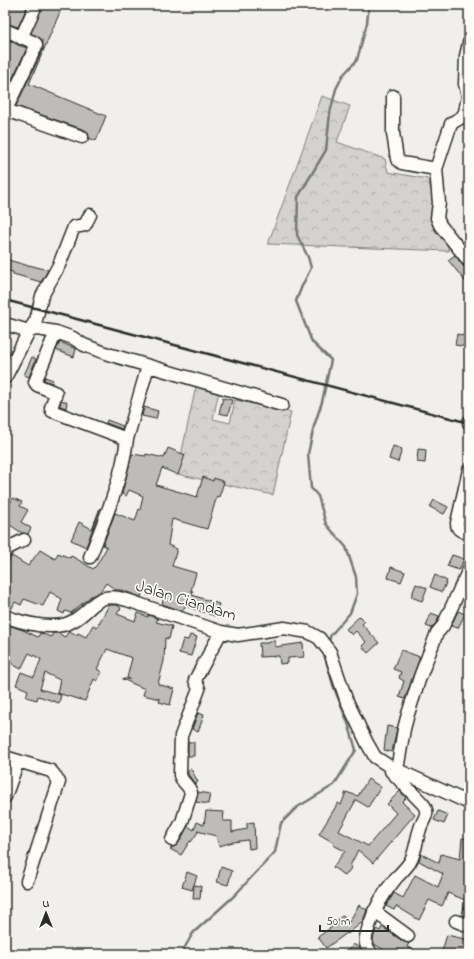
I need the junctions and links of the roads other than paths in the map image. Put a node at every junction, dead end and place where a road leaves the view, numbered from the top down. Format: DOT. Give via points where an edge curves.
graph roads {
  1 [pos="36,5"];
  2 [pos="5,30"];
  3 [pos="21,38"];
  4 [pos="469,43"];
  5 [pos="393,96"];
  6 [pos="6,111"];
  7 [pos="82,137"];
  8 [pos="436,169"];
  9 [pos="90,215"];
  10 [pos="469,261"];
  11 [pos="5,324"];
  12 [pos="29,331"];
  13 [pos="56,332"];
  14 [pos="148,366"];
  15 [pos="5,378"];
  16 [pos="282,405"];
  17 [pos="128,439"];
  18 [pos="469,470"];
  19 [pos="469,534"];
  20 [pos="24,540"];
  21 [pos="5,552"];
  22 [pos="90,557"];
  23 [pos="469,569"];
  24 [pos="5,616"];
  25 [pos="221,632"];
  26 [pos="5,757"];
  27 [pos="18,760"];
  28 [pos="380,761"];
  29 [pos="397,770"];
  30 [pos="5,797"];
  31 [pos="469,803"];
  32 [pos="172,840"];
  33 [pos="27,881"];
  34 [pos="374,911"];
  35 [pos="456,921"];
  36 [pos="469,926"];
  37 [pos="408,936"];
  38 [pos="372,954"];
  1 -- 3 [label="street"];
  2 -- 3 [label="street"];
  3 -- 6 [label="street" via="36,46"];
  4 -- 8 [label="street" via="466,56 465,84 468,96 465,112 451,124"];
  5 -- 8 [label="street" via="392,133 397,159"];
  6 -- 7 [label="street"];
  8 -- 10 [label="street" via="440,203 437,218"];
  9 -- 12 [label="street" via="85,226 74,226 59,265 42,296 36,320"];
  11 -- 12 [label="street"];
  12 -- 13 [label="street" via="37,329"];
  12 -- 15 [label="street"];
  13 -- 14 [label="street" via="108,354"];
  13 -- 17 [label="street" via="35,382 56,393 52,411"];
  14 -- 16 [label="street"];
  14 -- 17 [label="street"];
  17 -- 22 [label="street" via="113,495"];
  18 -- 19 [label="street" via="457,527"];
  20 -- 21 [label="street"];
  23 -- 29 [label="street" via="443,626 437,633 420,677 404,729"];
  24 -- 25 [label="street, Jalan Ciandam" via="28,623 63,625 102,599 117,597"];
  25 -- 28 [label="street, Jalan Ciandam" via="238,635 291,628 314,635 325,644 333,659 356,721 371,752"];
  25 -- 32 [label="street" via="195,680 199,689 181,736 180,775 191,793 182,822"];
  26 -- 27 [label="street"];
  27 -- 30 [label="street"];
  27 -- 33 [label="street" via="51,771 59,782"];
  28 -- 29 [label="street, Jalan Ciandam"];
  28 -- 34 [label="street" via="423,804 427,814 413,855"];
  29 -- 31 [label="street, Jalan Ciandam"];
  34 -- 37 [label="street"];
  34 -- 38 [label="street" via="365,938"];
  35 -- 36 [label="street"];
}
